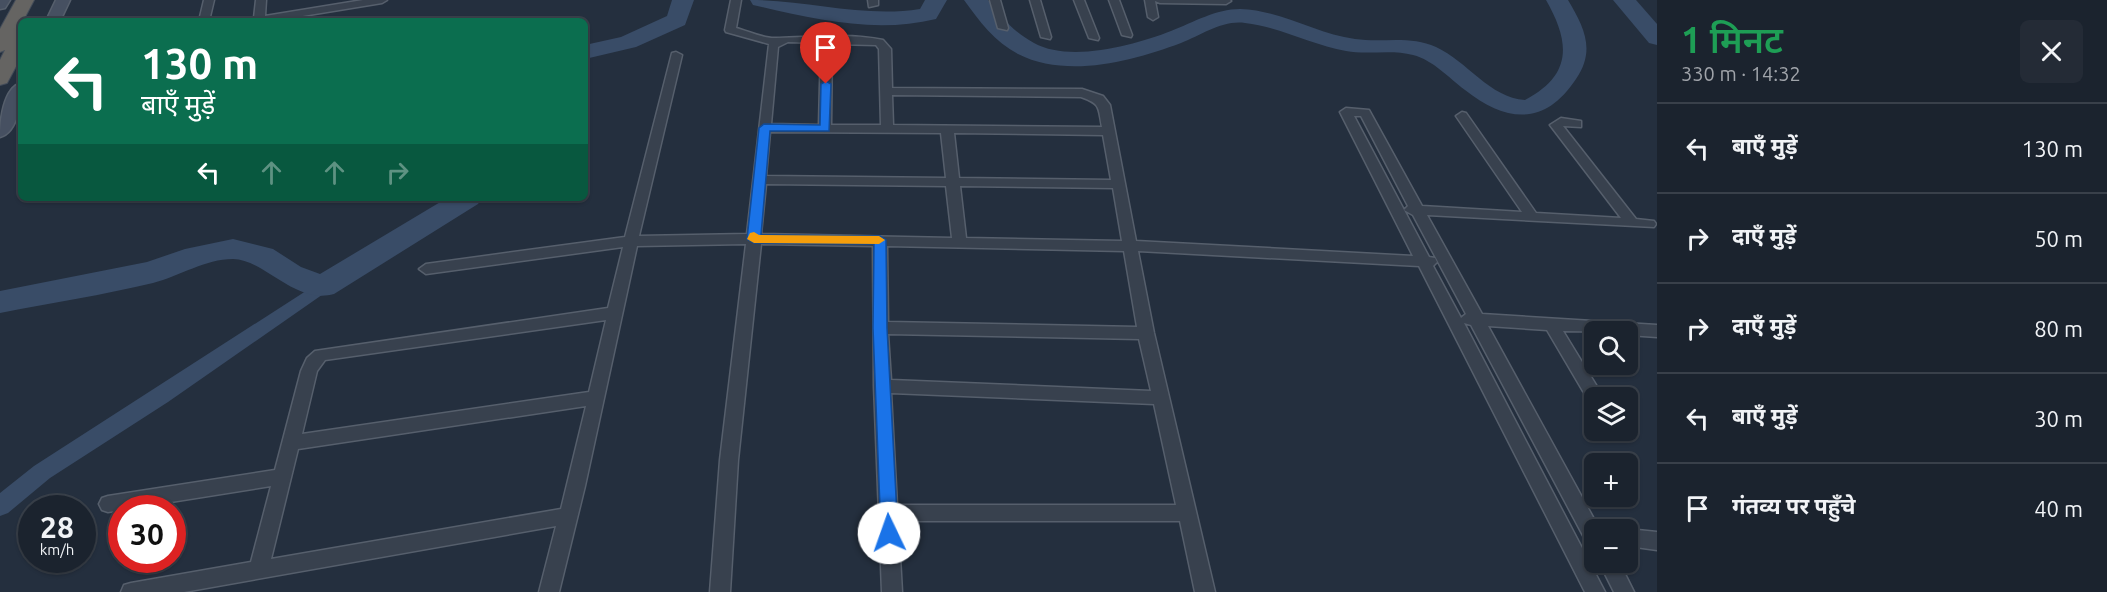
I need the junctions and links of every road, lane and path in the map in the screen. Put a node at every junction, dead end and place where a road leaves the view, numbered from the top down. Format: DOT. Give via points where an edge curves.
graph roads {
  1 [pos="3,0"];
  2 [pos="25,0"];
  3 [pos="41,0"];
  4 [pos="63,0"];
  5 [pos="209,0"];
  6 [pos="261,0"];
  7 [pos="382,0"];
  8 [pos="736,0"];
  9 [pos="995,0"];
  10 [pos="1035,0"];
  11 [pos="1079,0"];
  12 [pos="1114,0"];
  13 [pos="1150,0"];
  14 [pos="1160,0"];
  15 [pos="1226,1"];
  16 [pos="359,2"];
  17 [pos="0,5"];
  18 [pos="1153,17"];
  19 [pos="32,18"];
  20 [pos="54,18"];
  21 [pos="205,18"];
  22 [pos="257,18"];
  23 [pos="272,18"];
  24 [pos="1003,28"];
  25 [pos="1127,35"];
  26 [pos="1046,36"];
  27 [pos="1094,38"];
  28 [pos="828,39"];
  29 [pos="775,42"];
  30 [pos="18,44"];
  31 [pos="0,46"];
  32 [pos="676,55"];
  33 [pos="0,79"];
  34 [pos="886,91"];
  35 [pos="18,94"];
  36 [pos="1462,116"];
  37 [pos="1577,124"];
  38 [pos="764,128"];
  39 [pos="825,128"];
  40 [pos="886,129"];
  41 [pos="947,130"];
  42 [pos="1108,131"];
  43 [pos="0,132"];
  44 [pos="759,180"];
  45 [pos="953,182"];
  46 [pos="1119,183"];
  47 [pos="1396,209"];
  48 [pos="1417,210"];
  49 [pos="1532,217"];
  50 [pos="1632,223"];
  51 [pos="1649,224"];
  52 [pos="754,239"];
  53 [pos="880,240"];
  54 [pos="631,241"];
  55 [pos="959,242"];
  56 [pos="1130,246"];
  57 [pos="1424,262"];
  58 [pos="1446,264"];
  59 [pos="426,269"];
  60 [pos="615,313"];
  61 [pos="1453,318"];
  62 [pos="1477,320"];
  63 [pos="1551,324"];
  64 [pos="880,328"];
  65 [pos="1657,331"];
  66 [pos="1146,333"];
  67 [pos="882,386"];
  68 [pos="1589,387"];
  69 [pos="596,398"];
  70 [pos="1161,398"];
  71 [pos="291,443"];
  72 [pos="282,477"];
  73 [pos="166,495"];
  74 [pos="888,513"];
  75 [pos="1187,513"];
  76 [pos="568,516"];
  77 [pos="1585,519"];
  78 [pos="1564,532"];
  79 [pos="1584,535"];
  80 [pos="1638,539"];
  81 [pos="1657,541"];
  82 [pos="259,570"];
  83 [pos="1614,573"];
  84 [pos="131,592"];
  85 [pos="549,592"];
  86 [pos="720,592"];
  87 [pos="892,592"];
  88 [pos="1205,592"];
  89 [pos="1595,592"];
  90 [pos="1624,592"];
  1 -- 17 [label="main road"];
  2 -- 31 [label="highway"];
  3 -- 19 [label="highway"];
  4 -- 20 [label="main road"];
  5 -- 21 [label="street"];
  6 -- 22 [label="street"];
  7 -- 16 [label="street"];
  8 -- 29 [label="street" via="730,30"];
  9 -- 24 [label="street"];
  10 -- 26 [label="street"];
  11 -- 27 [label="street"];
  12 -- 25 [label="street"];
  13 -- 18 [label="street"];
  14 -- 15 [label="street"];
  16 -- 23 [label="street"];
  28 -- 29 [label="street"];
  28 -- 34 [label="street" via="879,42 885,49"];
  28 -- 39 [label="street"];
  29 -- 38 [label="street"];
  30 -- 33 [label="highway"];
  32 -- 54 [label="street"];
  34 -- 40 [label="street"];
  34 -- 42 [label="street" via="1082,93 1104,105"];
  35 -- 43 [label="main road"];
  36 -- 49 [label="street"];
  37 -- 50 [label="street" via="1556,125"];
  38 -- 39 [label="street"];
  38 -- 44 [label="street"];
  39 -- 40 [label="street"];
  40 -- 41 [label="street"];
  41 -- 42 [label="street"];
  41 -- 45 [label="street"];
  42 -- 46 [label="street"];
  44 -- 45 [label="street"];
  44 -- 52 [label="street"];
  45 -- 46 [label="street"];
  45 -- 55 [label="street"];
  46 -- 56 [label="street"];
  47 -- 48 [label="street"];
  47 -- 48 [label="street" via="1346,112 1365,114"];
  47 -- 57 [label="street"];
  48 -- 49 [label="street"];
  48 -- 58 [label="street"];
  49 -- 50 [label="street"];
  50 -- 51 [label="street"];
  52 -- 53 [label="street"];
  52 -- 54 [label="street"];
  52 -- 86 [label="street" via="729,460"];
  53 -- 55 [label="street"];
  53 -- 64 [label="street"];
  54 -- 59 [label="street"];
  54 -- 60 [label="street"];
  55 -- 56 [label="street"];
  56 -- 57 [label="street"];
  56 -- 66 [label="street"];
  57 -- 58 [label="street"];
  57 -- 61 [label="street"];
  58 -- 62 [label="street"];
  60 -- 69 [label="street"];
  60 -- 71 [label="street" via="321,355 312,362"];
  61 -- 62 [label="street"];
  61 -- 78 [label="street"];
  62 -- 63 [label="street"];
  62 -- 77 [label="street"];
  63 -- 65 [label="street"];
  63 -- 68 [label="street"];
  64 -- 66 [label="street"];
  64 -- 67 [label="street"];
  66 -- 70 [label="street"];
  67 -- 70 [label="street"];
  67 -- 74 [label="street"];
  69 -- 71 [label="street"];
  69 -- 76 [label="street"];
  70 -- 75 [label="street"];
  71 -- 72 [label="street"];
  72 -- 73 [label="street"];
  72 -- 82 [label="street"];
  74 -- 75 [label="street"];
  74 -- 87 [label="street"];
  75 -- 88 [label="street"];
  76 -- 82 [label="street"];
  76 -- 85 [label="street"];
  78 -- 79 [label="street"];
  78 -- 89 [label="street"];
  80 -- 81 [label="street"];
  82 -- 84 [label="street"];
  83 -- 90 [label="street"];
}
